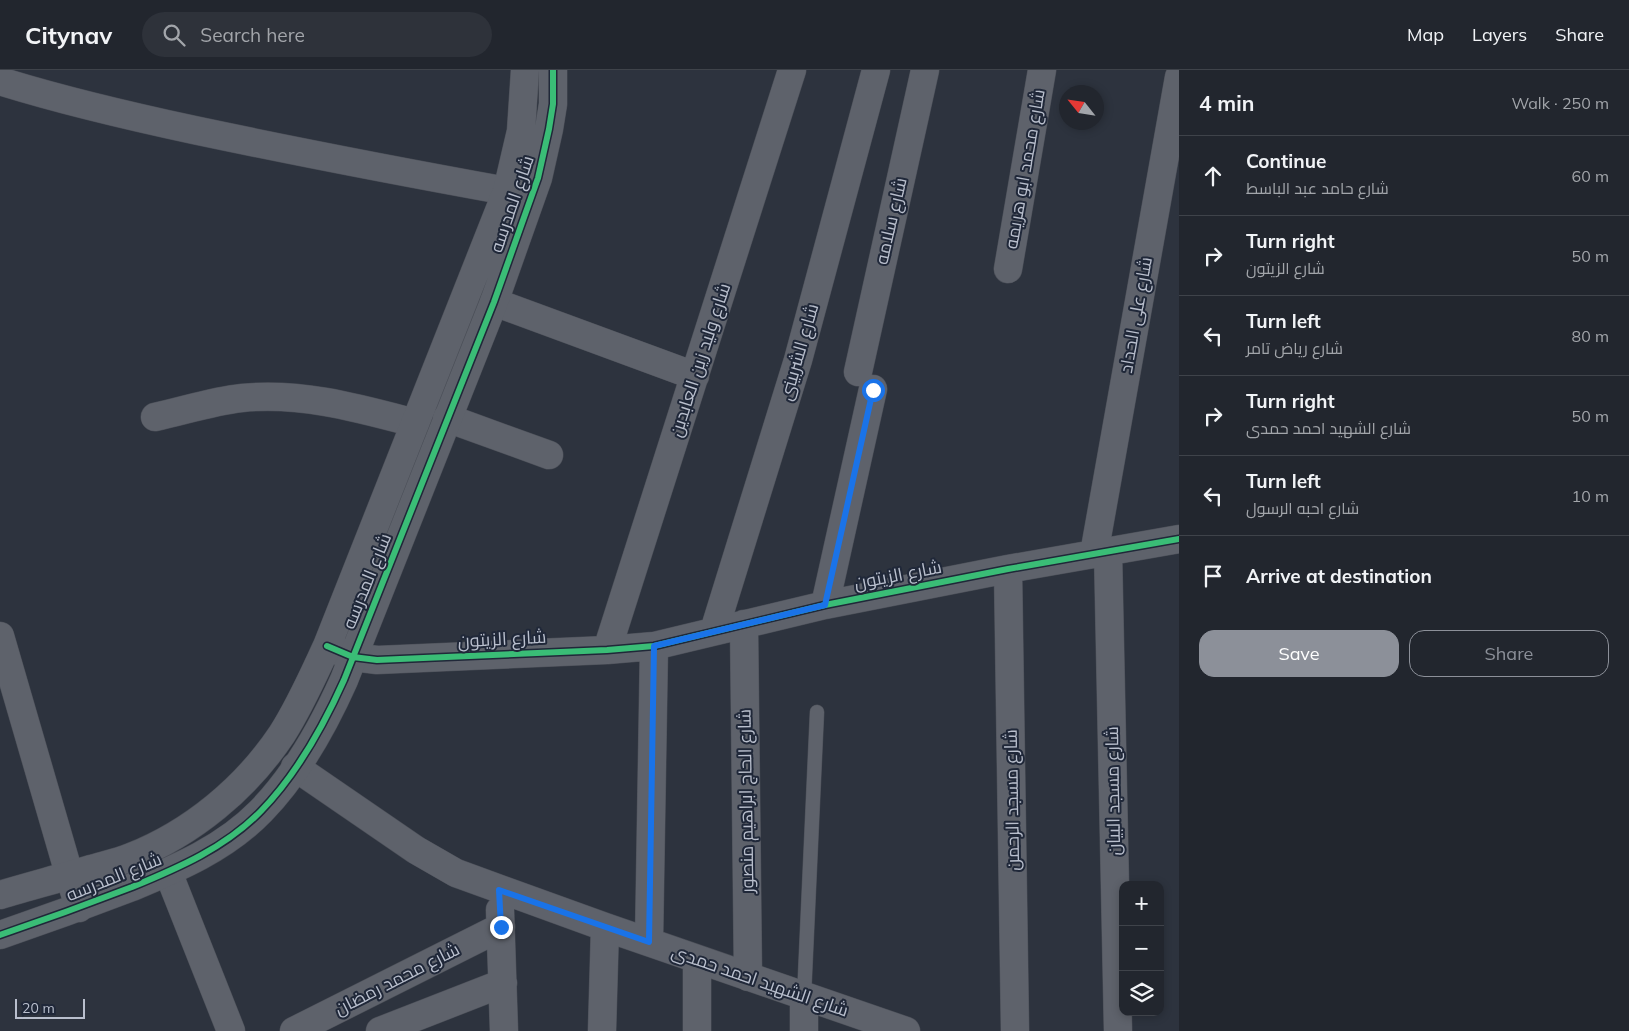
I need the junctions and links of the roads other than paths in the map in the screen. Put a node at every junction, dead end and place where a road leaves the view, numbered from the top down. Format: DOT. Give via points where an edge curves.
graph roads {
  1 [pos="525,70"];
  2 [pos="553,70"];
  3 [pos="792,70"];
  4 [pos="876,70"];
  5 [pos="925,70"];
  6 [pos="1042,70"];
  7 [pos="1179,77"];
  8 [pos="0,80"];
  9 [pos="507,191"];
  10 [pos="1008,269"];
  11 [pos="494,302"];
  12 [pos="695,376"];
  13 [pos="155,417"];
  14 [pos="447,418"];
  15 [pos="416,423"];
  16 [pos="549,455"];
  17 [pos="1179,539"];
  18 [pos="1101,552"];
  19 [pos="1008,569"];
  20 [pos="825,605"];
  21 [pos="744,624"];
  22 [pos="714,631"];
  23 [pos="0,636"];
  24 [pos="327,646"];
  25 [pos="654,646"];
  26 [pos="607,650"];
  27 [pos="353,657"];
  28 [pos="817,712"];
  29 [pos="295,768"];
  30 [pos="168,872"];
  31 [pos="71,875"];
  32 [pos="499,890"];
  33 [pos="0,895"];
  34 [pos="79,908"];
  35 [pos="501,927"];
  36 [pos="606,927"];
  37 [pos="0,935"];
  38 [pos="649,942"];
  39 [pos="697,959"];
  40 [pos="748,977"];
  41 [pos="502,983"];
  42 [pos="804,997"];
  43 [pos="231,1031"];
  44 [pos="294,1031"];
  45 [pos="380,1031"];
  46 [pos="504,1031"];
  47 [pos="602,1031"];
  48 [pos="697,1031"];
  49 [pos="804,1031"];
  50 [pos="905,1031"];
  51 [pos="1015,1031"];
  52 [pos="1118,1031"];
  1 -- 9 [label="street, شارع المدرسه" via="521,131"];
  2 -- 11 [label="street, شارع المدرسه" via="545,154"];
  3 -- 12 [label="street, شارع وليد زين العابدين"];
  4 -- 22 [label="street, شارع الشربينى" via="798,360"];
  5 -- 20 [label="street, شارع سلامه"];
  6 -- 10 [label="street, شارع محمد ابو هريمه"];
  7 -- 18 [label="street, شارع على الحداد"];
  8 -- 9 [label="street" via="130,116"];
  9 -- 15 [label="street, شارع المدرسه"];
  11 -- 12 [label="street"];
  11 -- 14 [label="street, شارع المدرسه"];
  12 -- 26 [label="street, شارع وليد زين العابدين"];
  13 -- 15 [label="street" via="240,398 273,396 339,403"];
  14 -- 16 [label="street"];
  14 -- 27 [label="street, شارع المدرسه"];
  15 -- 24 [label="street, شارع المدرسه"];
  17 -- 18 [label="street, شارع الزيتون"];
  18 -- 19 [label="street, شارع الزيتون"];
  18 -- 52 [label="street, شارع مسجد البيان"];
  19 -- 20 [label="street, شارع الزيتون"];
  19 -- 51 [label="street, شارع مسجد الرحمن"];
  20 -- 21 [label="street, شارع الزيتون"];
  21 -- 22 [label="street, شارع الزيتون"];
  21 -- 40 [label="street, شارع الحاج ابراهيم منصور"];
  22 -- 25 [label="street, شارع الزيتون"];
  23 -- 31 [label="street"];
  24 -- 27 [label="street, شارع الزيتون"];
  24 -- 31 [label="street, شارع المدرسه" via="282,734 251,773 215,807 182,831 131,858"];
  25 -- 26 [label="street, شارع الزيتون"];
  25 -- 38 [label="street"];
  26 -- 27 [label="street, شارع الزيتون" via="377,660"];
  27 -- 29 [label="street, شارع المدرسه" via="322,725"];
  28 -- 42 [label="lane"];
  29 -- 30 [label="street, شارع المدرسه" via="261,811 240,830 218,846"];
  29 -- 32 [label="street, شارع الشهيد احمد حمدى" via="416,850 456,873"];
  30 -- 34 [label="street, شارع المدرسه"];
  30 -- 43 [label="street"];
  31 -- 33 [label="street, شارع المدرسه"];
  31 -- 34 [label="street"];
  32 -- 35 [label="street"];
  32 -- 36 [label="street, شارع الشهيد احمد حمدى"];
  34 -- 37 [label="street, شارع المدرسه"];
  35 -- 41 [label="street"];
  35 -- 44 [label="street, شارع محمد رمضان"];
  36 -- 38 [label="street, شارع الشهيد احمد حمدى"];
  36 -- 47 [label="street"];
  38 -- 39 [label="street, شارع الشهيد احمد حمدى"];
  39 -- 40 [label="street, شارع الشهيد احمد حمدى"];
  39 -- 48 [label="street"];
  40 -- 42 [label="street, شارع الشهيد احمد حمدى"];
  41 -- 45 [label="street"];
  41 -- 46 [label="street"];
  42 -- 49 [label="street"];
  42 -- 50 [label="street, شارع الشهيد احمد حمدى"];
}
